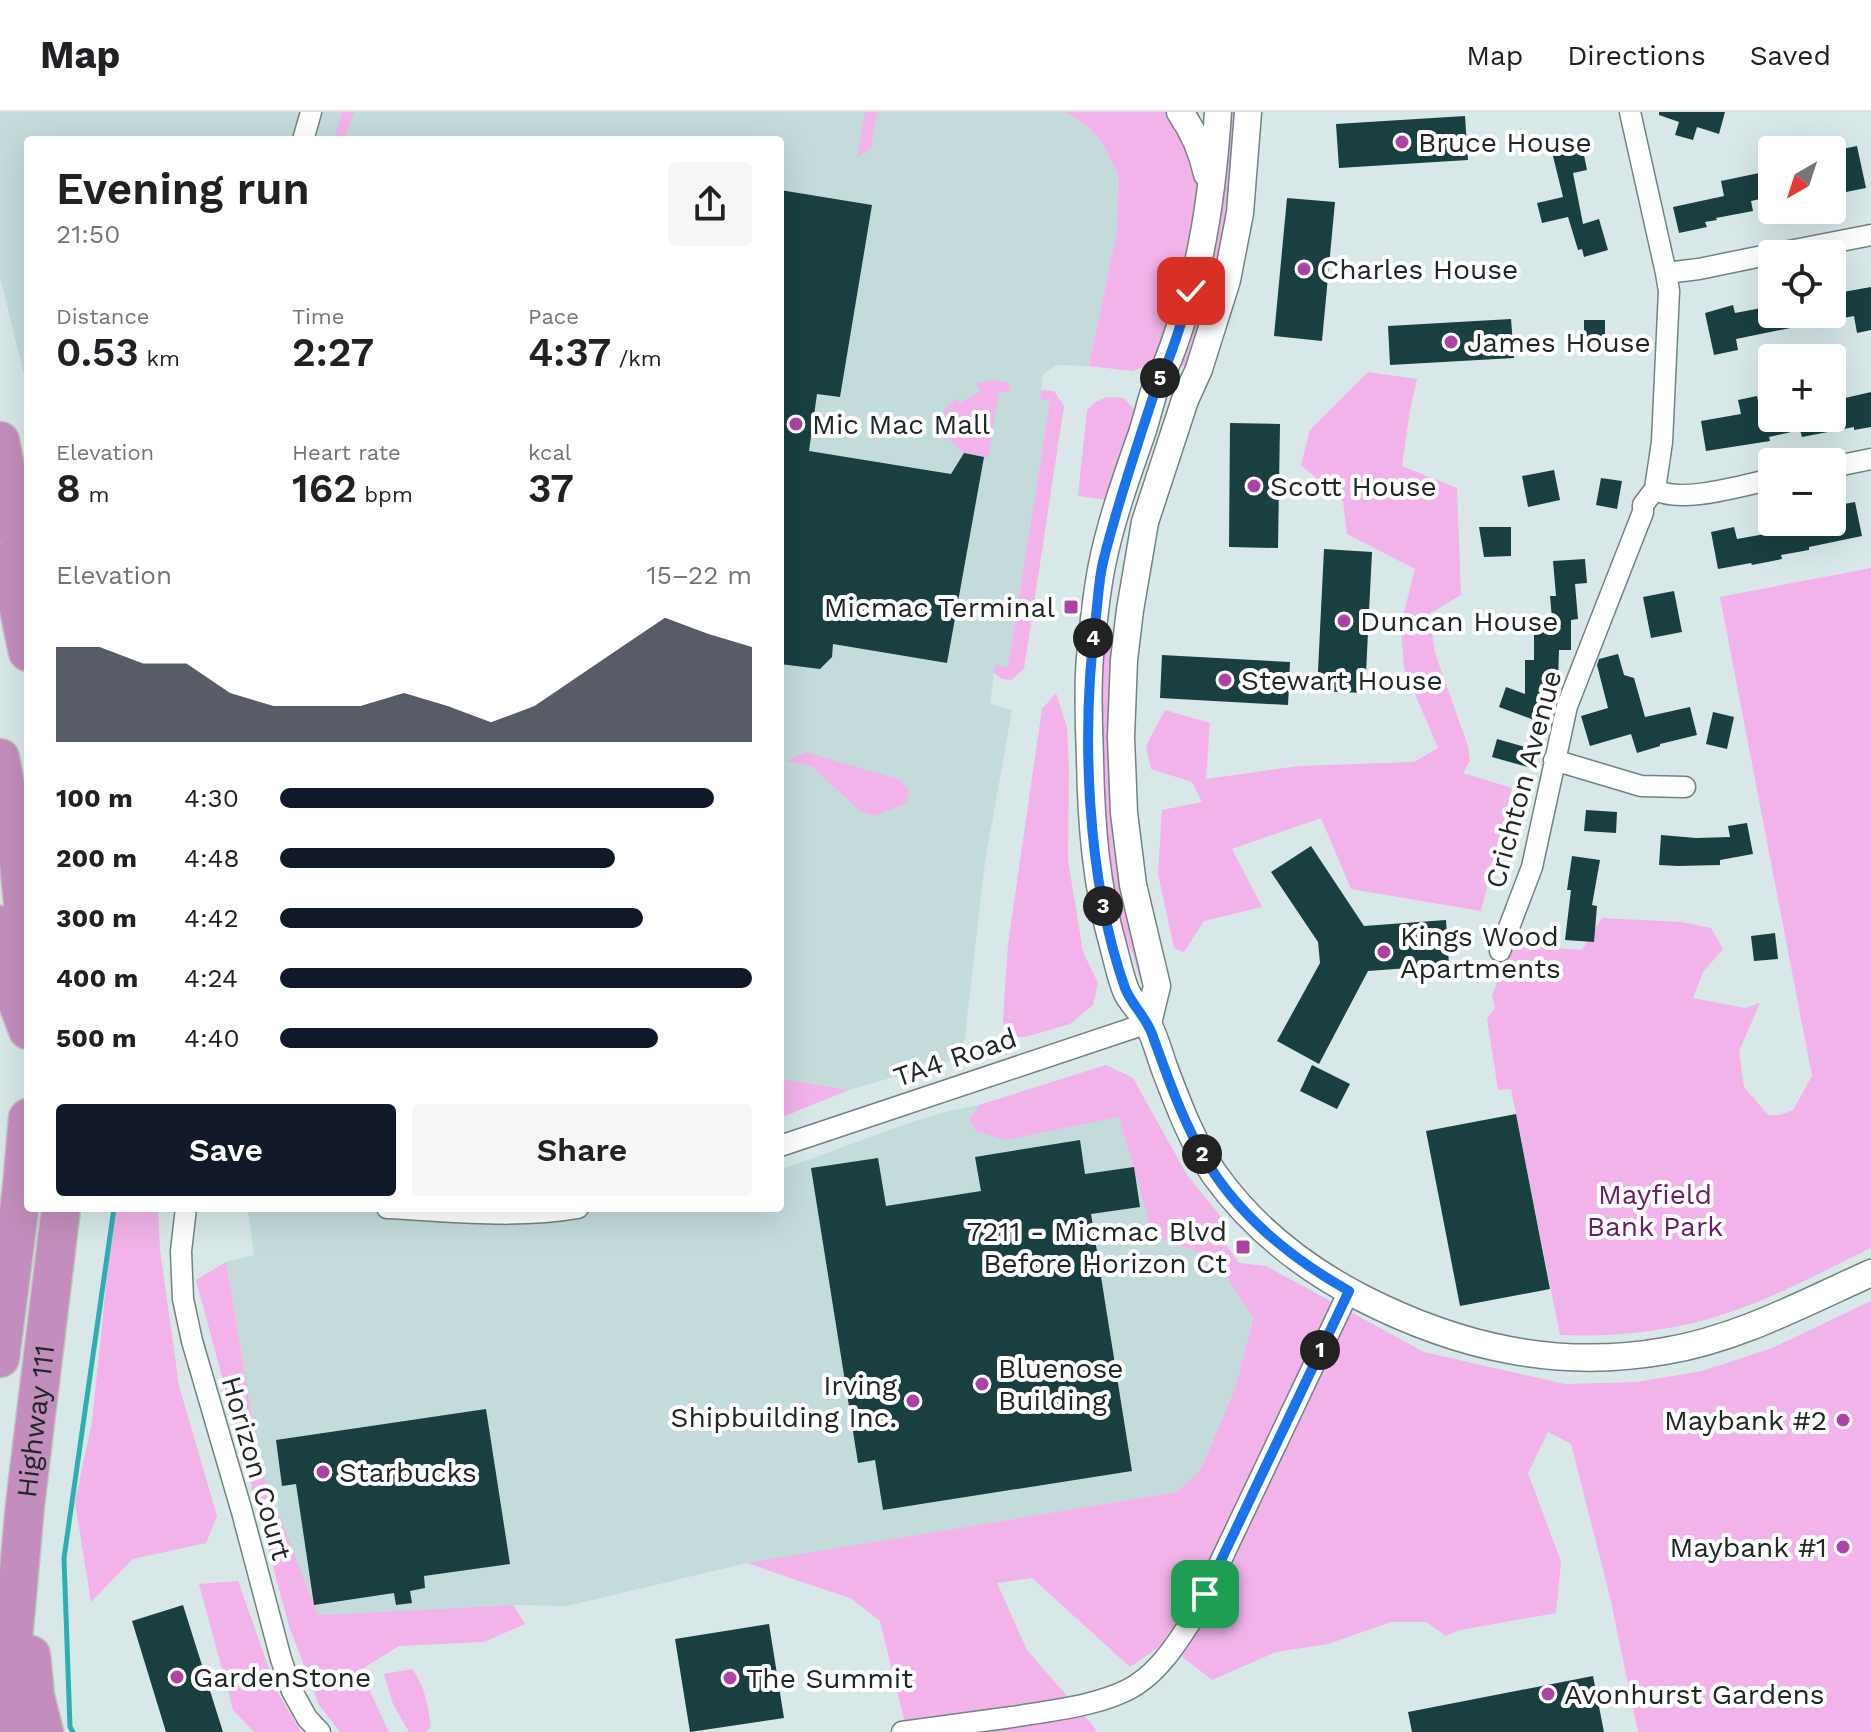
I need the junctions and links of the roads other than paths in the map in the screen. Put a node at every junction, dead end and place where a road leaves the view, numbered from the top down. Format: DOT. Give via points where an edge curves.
graph roads {
  1 [pos="311,112"];
  2 [pos="1180,112"];
  3 [pos="1218,112"];
  4 [pos="1248,112"];
  5 [pos="1630,112"];
  6 [pos="304,136"];
  7 [pos="1211,190"];
  8 [pos="1871,235"];
  9 [pos="1845,240"];
  10 [pos="1758,257"];
  11 [pos="1666,273"];
  12 [pos="0,441"];
  13 [pos="1871,459"];
  14 [pos="1846,464"];
  15 [pos="1758,482"];
  16 [pos="1655,489"];
  17 [pos="0,520"];
  18 [pos="24,564"];
  19 [pos="24,633"];
  20 [pos="0,758"];
  21 [pos="1554,760"];
  22 [pos="1685,787"];
  23 [pos="24,912"];
  24 [pos="0,925"];
  25 [pos="1500,951"];
  26 [pos="24,1020"];
  27 [pos="1148,1023"];
  28 [pos="784,1145"];
  29 [pos="24,1165"];
  30 [pos="61,1212"];
  31 [pos="186,1212"];
  32 [pos="460,1212"];
  33 [pos="546,1212"];
  34 [pos="1871,1273"];
  35 [pos="1349,1291"];
  36 [pos="0,1358"];
  37 [pos="25,1505"];
  38 [pos="11,1732"];
  39 [pos="44,1732"];
  40 [pos="320,1732"];
  41 [pos="902,1732"];
  1 -- 6 [label="street"];
  2 -- 7 [label="street" via="1193,130"];
  3 -- 7 [label="street"];
  4 -- 27 [label="street" via="1240,213 1227,280 1145,522 1124,660 1124,813 1133,885 1157,986"];
  5 -- 11 [label="street, Crichton Avenue"];
  7 -- 27 [label="street" via="1191,291 1102,565 1090,659 1096,863 1126,991"];
  8 -- 9 [label="street"];
  10 -- 11 [label="street"];
  11 -- 16 [label="street, Crichton Avenue" via="1662,442"];
  12 -- 18 [label="highway"];
  13 -- 14 [label="street"];
  15 -- 16 [label="street" via="1692,495 1664,495"];
  16 -- 21 [label="street, Crichton Avenue" via="1643,505 1567,706"];
  17 -- 19 [label="highway"];
  20 -- 23 [label="highway"];
  21 -- 22 [label="street" via="1641,786"];
  21 -- 25 [label="street, Crichton Avenue" via="1532,867"];
  24 -- 26 [label="highway" via="4,967"];
  27 -- 28 [label="street, TA4 Road"];
  27 -- 35 [label="street" via="1181,1112 1213,1173 1276,1242"];
  29 -- 36 [label="highway, Highway 111"];
  30 -- 37 [label="highway, Highway 111"];
  31 -- 40 [label="street, Horizon Court" via="183,1299 192,1341 281,1659 292,1691"];
  32 -- 33 [label="street"];
  34 -- 35 [label="street" via="1721,1338 1604,1358 1543,1355 1472,1342 1435,1331"];
  35 -- 41 [label="street" via="1195,1615 1157,1667 1135,1686 1065,1709"];
  37 -- 38 [label="highway, Highway 111" via="11,1662"];
  37 -- 39 [label="highway" via="29,1637"];
}
